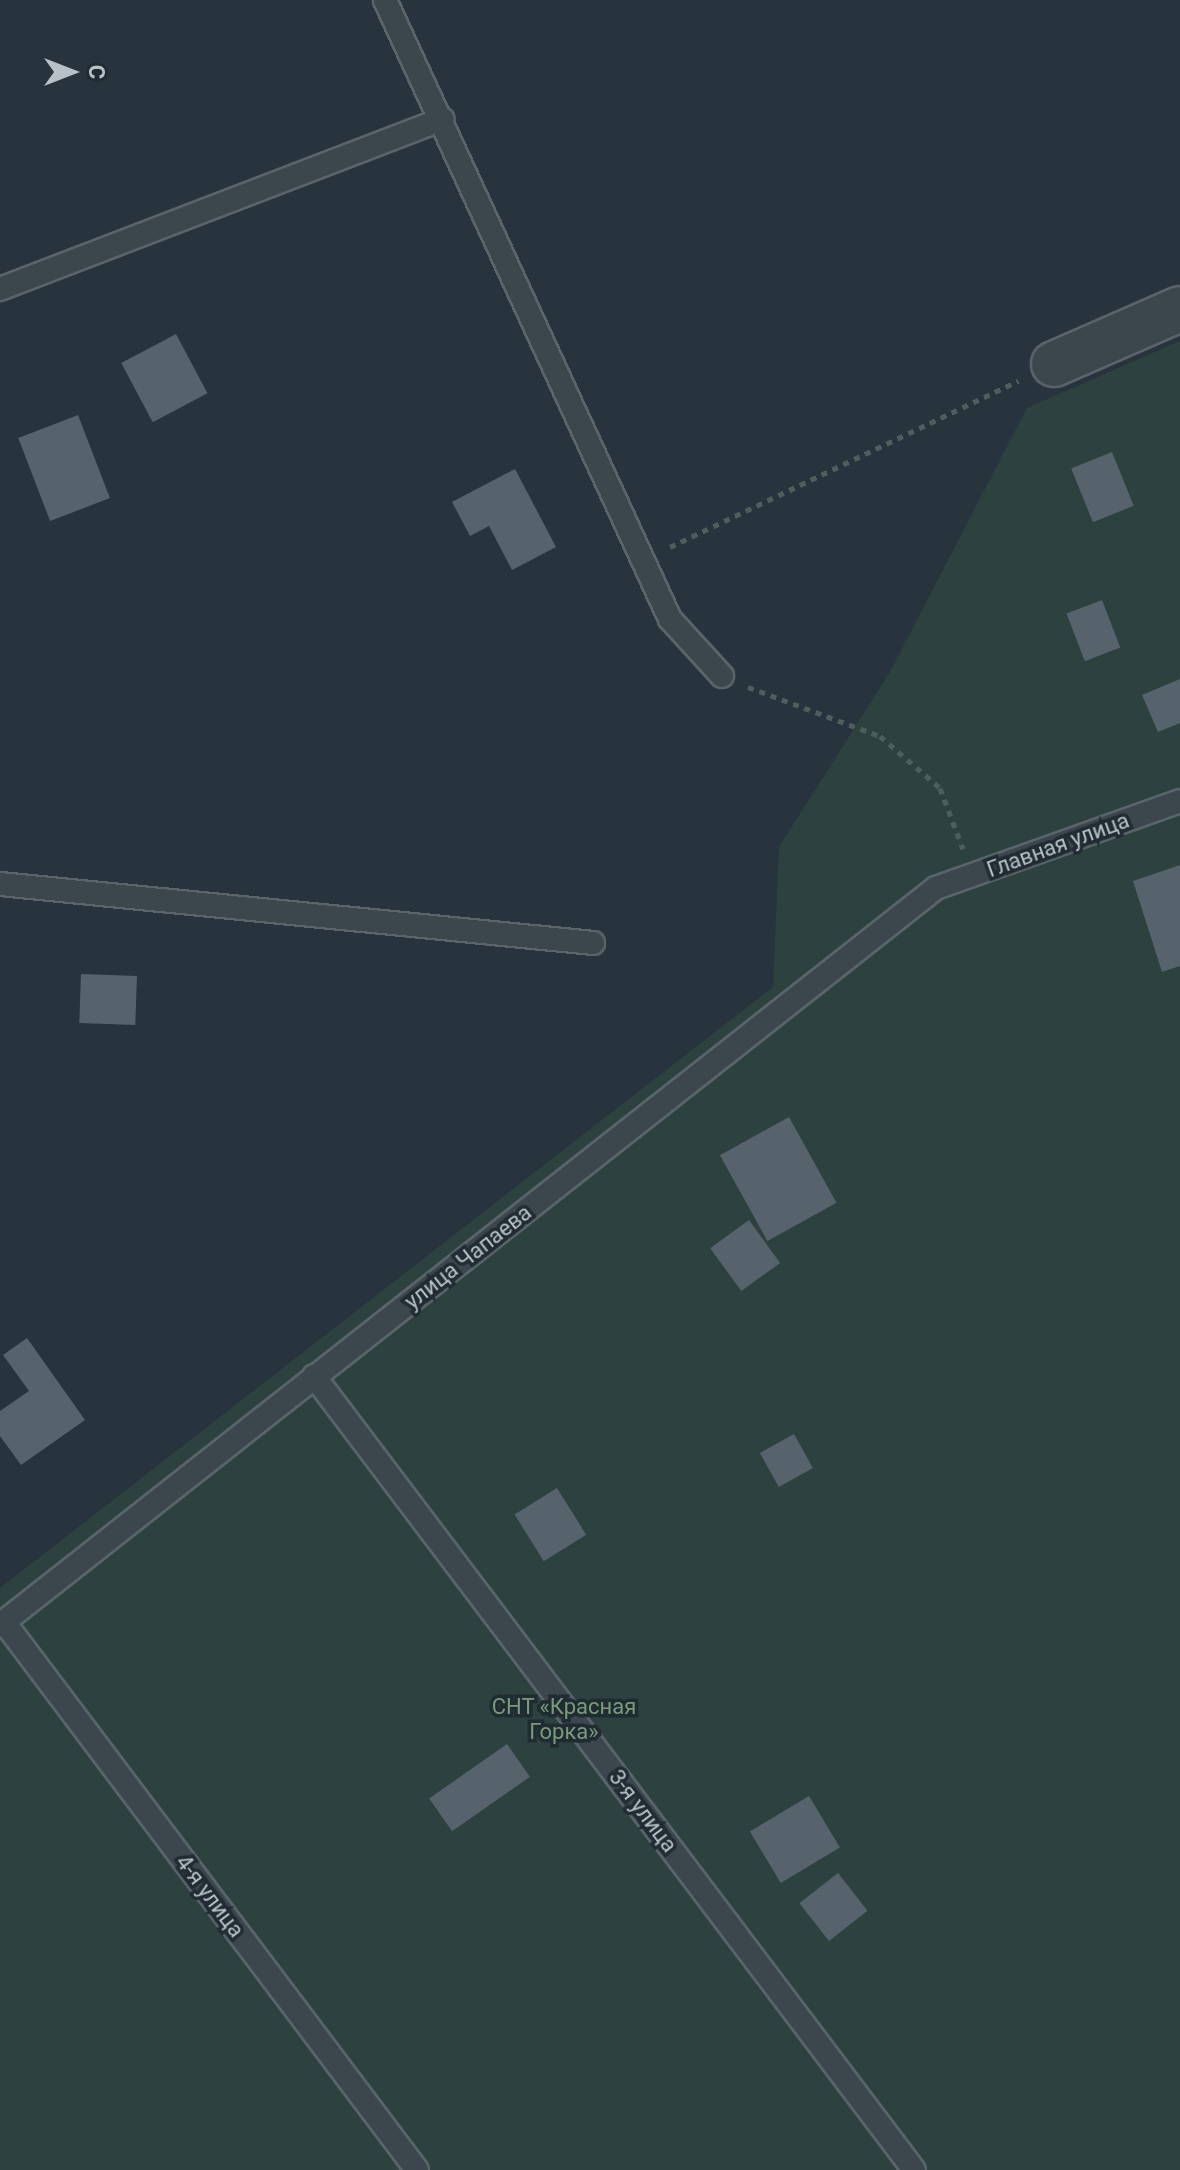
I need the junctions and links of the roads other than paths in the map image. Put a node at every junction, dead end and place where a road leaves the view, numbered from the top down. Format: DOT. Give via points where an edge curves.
graph roads {
  1 [pos="385,0"];
  2 [pos="442,119"];
  3 [pos="0,289"];
  4 [pos="1180,309"];
  5 [pos="1054,364"];
  6 [pos="722,676"];
  7 [pos="1180,801"];
  8 [pos="0,884"];
  9 [pos="936,888"];
  10 [pos="593,943"];
  11 [pos="314,1376"];
  12 [pos="2,1623"];
  13 [pos="417,2170"];
  14 [pos="914,2170"];
  1 -- 2 [label="lane"];
  2 -- 3 [label="lane"];
  2 -- 6 [label="lane" via="670,619"];
  4 -- 5 [label="street"];
  7 -- 9 [label="lane, Главная улица"];
  8 -- 10 [label="lane"];
  9 -- 11 [label="lane, улица Чапаева"];
  11 -- 12 [label="lane, улица Чапаева"];
  11 -- 14 [label="lane, 3-я улица"];
  12 -- 13 [label="lane, 4-я улица"];
}
